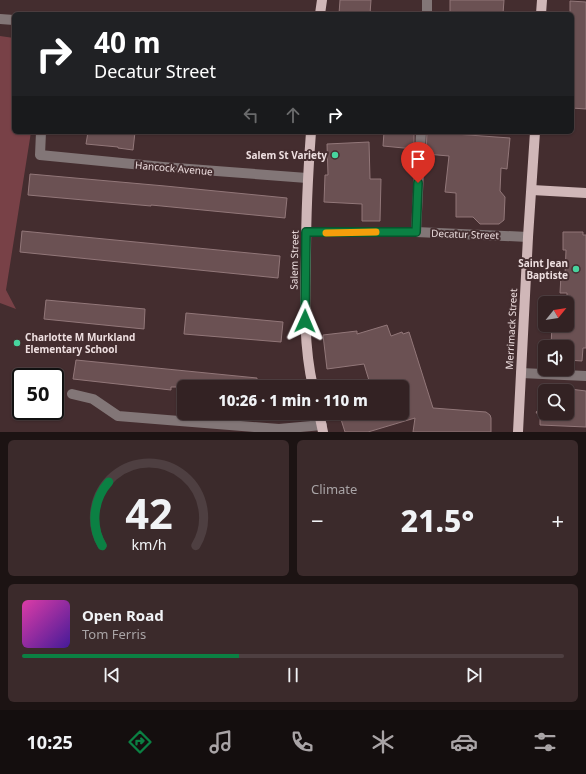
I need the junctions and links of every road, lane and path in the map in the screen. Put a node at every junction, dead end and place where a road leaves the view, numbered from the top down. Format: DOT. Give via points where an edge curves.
graph roads {
  1 [pos="322,0"];
  2 [pos="427,0"];
  3 [pos="542,0"];
  4 [pos="320,12"];
  5 [pos="427,12"];
  6 [pos="541,12"];
  7 [pos="0,19"];
  8 [pos="12,20"];
  9 [pos="41,134"];
  10 [pos="311,134"];
  11 [pos="421,134"];
  12 [pos="535,134"];
  13 [pos="307,178"];
  14 [pos="532,190"];
  15 [pos="586,193"];
  16 [pos="306,232"];
  17 [pos="416,232"];
  18 [pos="528,237"];
  19 [pos="521,373"];
  20 [pos="586,376"];
  21 [pos="312,380"];
  22 [pos="72,394"];
  23 [pos="323,428"];
  24 [pos="518,432"];
  1 -- 4 [label="main road"];
  2 -- 5 [label="street"];
  3 -- 6 [label="main road"];
  7 -- 8 [label="street"];
  9 -- 13 [label="street, Hancock Avenue" via="40,155 167,168"];
  10 -- 13 [label="main road, Salem Street"];
  11 -- 17 [label="street"];
  12 -- 14 [label="main road, Merrimack Street"];
  13 -- 16 [label="main road, Salem Street"];
  14 -- 15 [label="main road"];
  14 -- 18 [label="main road, Merrimack Street"];
  16 -- 17 [label="street, Decatur Street"];
  16 -- 21 [label="main road, Salem Street" via="305,321"];
  17 -- 18 [label="street, Decatur Street"];
  18 -- 19 [label="main road, Merrimack Street"];
  19 -- 20 [label="street"];
  19 -- 24 [label="main road, Merrimack Street"];
  22 -- 23 [label="street" via="94,399 118,416 279,429"];
}
